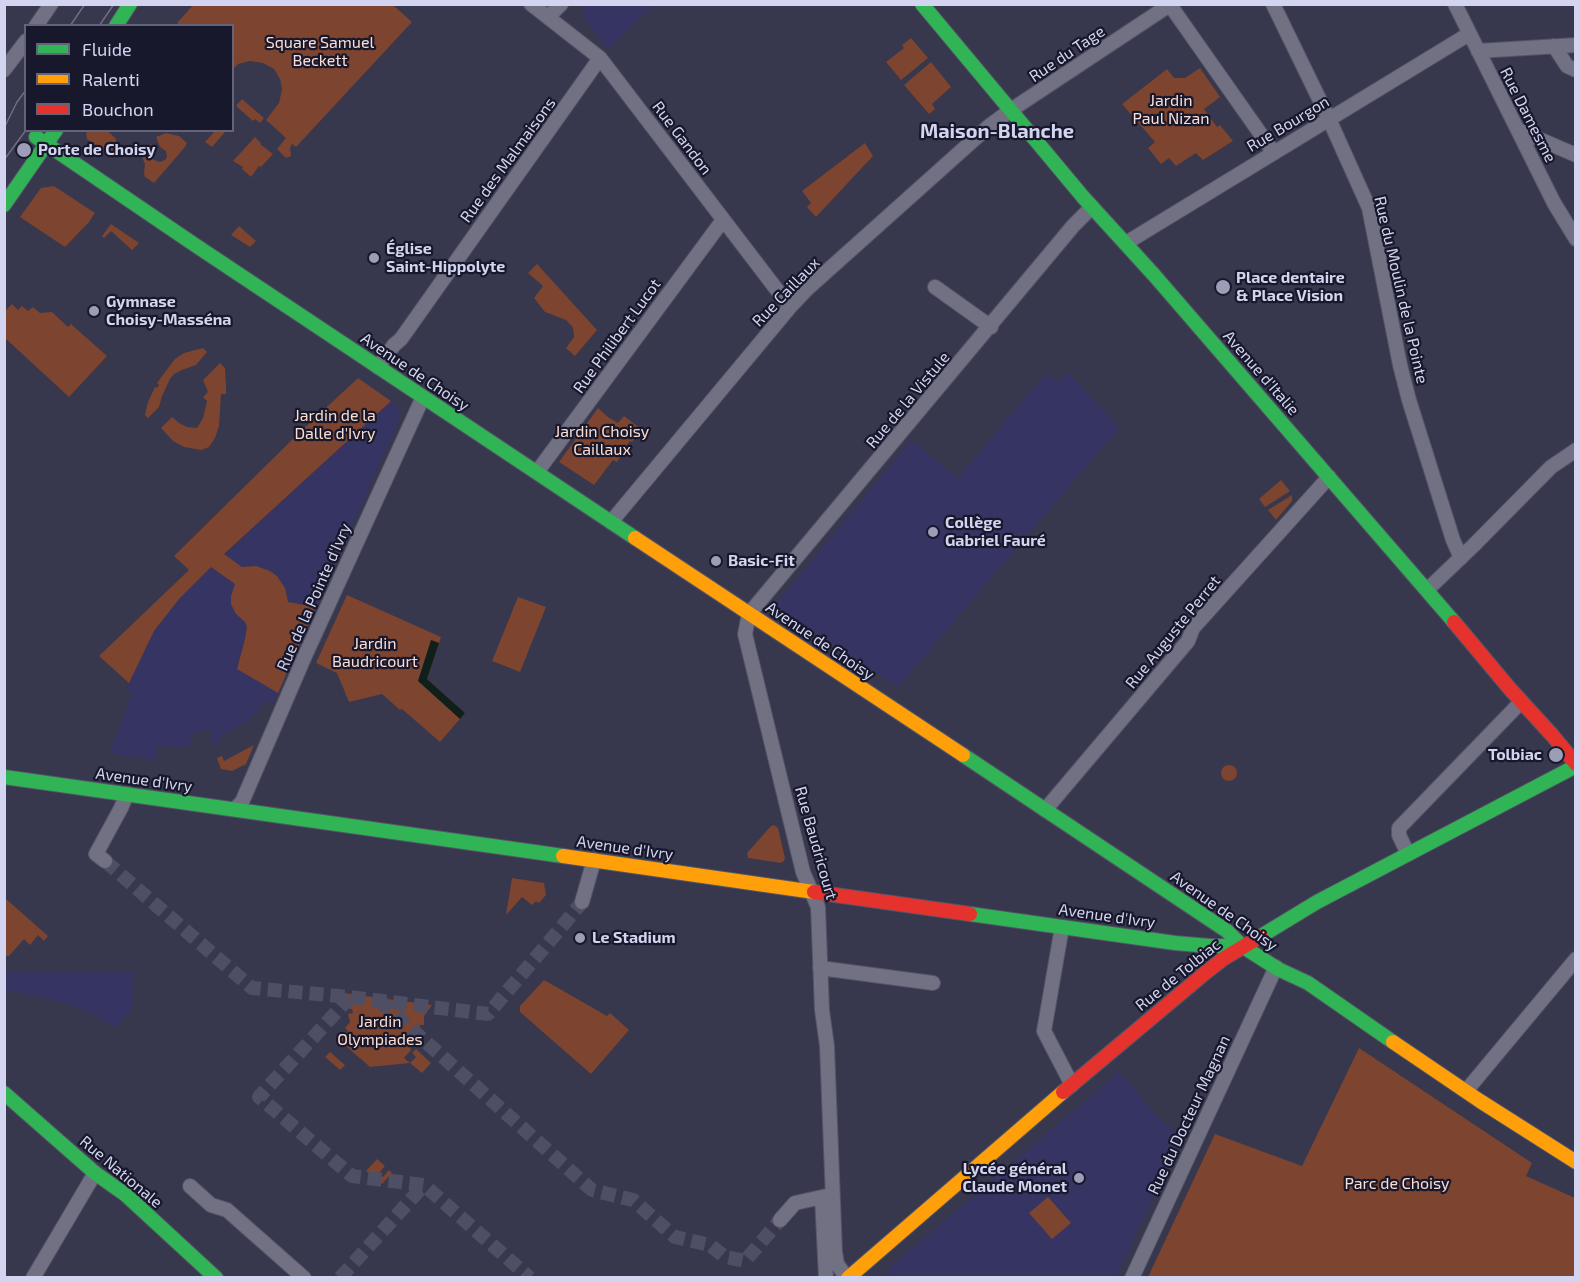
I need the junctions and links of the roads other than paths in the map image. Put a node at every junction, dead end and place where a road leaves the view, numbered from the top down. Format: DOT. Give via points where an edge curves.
graph roads {
  1 [pos="51,4"];
  2 [pos="130,4"];
  3 [pos="144,4"];
  4 [pos="531,4"];
  5 [pos="561,4"];
  6 [pos="922,4"];
  7 [pos="1274,4"];
  8 [pos="1455,4"];
  9 [pos="1171,5"];
  10 [pos="548,17"];
  11 [pos="37,24"];
  12 [pos="117,24"];
  13 [pos="130,24"];
  14 [pos="1469,34"];
  15 [pos="24,43"];
  16 [pos="1575,45"];
  17 [pos="1554,46"];
  18 [pos="1478,51"];
  19 [pos="600,58"];
  20 [pos="4,70"];
  21 [pos="1575,70"];
  22 [pos="1011,110"];
  23 [pos="1329,119"];
  24 [pos="1518,130"];
  25 [pos="41,138"];
  26 [pos="1274,153"];
  27 [pos="1575,155"];
  28 [pos="4,182"];
  29 [pos="4,205"];
  30 [pos="1092,207"];
  31 [pos="723,220"];
  32 [pos="1575,239"];
  33 [pos="1126,243"];
  34 [pos="934,287"];
  35 [pos="790,307"];
  36 [pos="991,327"];
  37 [pos="378,367"];
  38 [pos="423,397"];
  39 [pos="1575,450"];
  40 [pos="537,472"];
  41 [pos="1329,477"];
  42 [pos="611,522"];
  43 [pos="1461,558"];
  44 [pos="1426,590"];
  45 [pos="749,614"];
  46 [pos="1521,702"];
  47 [pos="1575,765"];
  48 [pos="5,777"];
  49 [pos="127,794"];
  50 [pos="235,809"];
  51 [pos="1045,810"];
  52 [pos="1408,854"];
  53 [pos="594,860"];
  54 [pos="105,861"];
  55 [pos="811,891"];
  56 [pos="582,902"];
  57 [pos="1062,927"];
  58 [pos="1242,946"];
  59 [pos="1575,959"];
  60 [pos="820,968"];
  61 [pos="1276,968"];
  62 [pos="933,983"];
  63 [pos="1072,1085"];
  64 [pos="1466,1091"];
  65 [pos="4,1093"];
  66 [pos="1575,1162"];
  67 [pos="95,1173"];
  68 [pos="190,1186"];
  69 [pos="828,1196"];
  70 [pos="780,1220"];
  71 [pos="33,1278"];
  72 [pos="216,1278"];
  73 [pos="304,1278"];
  74 [pos="826,1278"];
  75 [pos="847,1278"];
  76 [pos="1132,1278"];
  1 -- 11 [label="street"];
  2 -- 12 [label="main road"];
  3 -- 13 [label="main road"];
  4 -- 10 [label="street, Rue Gandon"];
  5 -- 10 [label="street"];
  6 -- 22 [label="main road, Avenue d'Italie"];
  7 -- 23 [label="street, Rue du Moulin de la Pointe"];
  8 -- 14 [label="street, Rue Damesme"];
  9 -- 22 [label="street, Rue du Tage"];
  9 -- 26 [label="street"];
  10 -- 19 [label="street, Rue Gandon"];
  14 -- 18 [label="street, Rue Damesme"];
  14 -- 23 [label="street, Rue Bourgon"];
  15 -- 20 [label="street"];
  16 -- 17 [label="street"];
  17 -- 18 [label="street"];
  17 -- 21 [label="street" via="1567,66"];
  18 -- 24 [label="street, Rue Damesme"];
  19 -- 31 [label="street, Rue Gandon"];
  19 -- 37 [label="street, Rue des Malmaisons"];
  22 -- 30 [label="main road, Avenue d'Italie"];
  22 -- 35 [label="street, Rue Caillaux"];
  23 -- 26 [label="street, Rue Bourgon"];
  23 -- 43 [label="street, Rue du Moulin de la Pointe" via="1369,208 1409,400"];
  24 -- 27 [label="street"];
  24 -- 32 [label="street, Rue Damesme"];
  25 -- 28 [label="main road"];
  25 -- 29 [label="main road"];
  25 -- 37 [label="main road, Avenue de Choisy"];
  26 -- 33 [label="street, Rue Bourgon"];
  30 -- 33 [label="main road, Avenue d'Italie"];
  30 -- 36 [label="street, Rue de la Vistule"];
  31 -- 35 [label="street, Rue Gandon"];
  31 -- 40 [label="street, Rue Philibert Lucot"];
  33 -- 41 [label="main road, Avenue d'Italie"];
  34 -- 36 [label="street"];
  35 -- 42 [label="street, Rue Caillaux"];
  36 -- 45 [label="street, Rue de la Vistule"];
  37 -- 38 [label="main road, Avenue de Choisy"];
  38 -- 40 [label="main road, Avenue de Choisy"];
  38 -- 50 [label="street, Rue de la Pointe d'Ivry" via="242,802"];
  39 -- 43 [label="street" via="1551,467"];
  40 -- 42 [label="main road, Avenue de Choisy"];
  41 -- 44 [label="main road, Avenue d'Italie"];
  41 -- 51 [label="street, Rue Auguste Perret" via="1194,628 1188,641"];
  42 -- 45 [label="main road, Avenue de Choisy"];
  43 -- 44 [label="street"];
  44 -- 46 [label="main road, Avenue d'Italie"];
  45 -- 51 [label="main road, Avenue de Choisy"];
  45 -- 55 [label="street, Rue Baudricourt" via="745,634 803,872"];
  46 -- 47 [label="main road, Avenue d'Italie"];
  46 -- 52 [label="street" via="1399,828"];
  47 -- 52 [label="main road, Rue de Tolbiac"];
  48 -- 49 [label="main road, Avenue d'Ivry"];
  49 -- 50 [label="main road, Avenue d'Ivry"];
  49 -- 54 [label="street" via="96,854"];
  50 -- 53 [label="main road, Avenue d'Ivry"];
  51 -- 58 [label="main road, Avenue de Choisy" via="1227,931"];
  52 -- 58 [label="main road, Rue de Tolbiac"];
  53 -- 55 [label="main road, Avenue d'Ivry"];
  53 -- 56 [label="street"];
  55 -- 57 [label="main road, Avenue d'Ivry"];
  55 -- 60 [label="street, Rue Baudricourt" via="818,907"];
  57 -- 58 [label="main road, Avenue d'Ivry" via="1175,943"];
  57 -- 63 [label="street" via="1044,1031"];
  58 -- 61 [label="main road, Avenue de Choisy"];
  58 -- 63 [label="main road, Rue de Tolbiac"];
  59 -- 64 [label="street"];
  60 -- 62 [label="street"];
  60 -- 69 [label="street, Rue Baudricourt" via="827,1046"];
  61 -- 64 [label="main road, Avenue de Choisy" via="1308,983"];
  61 -- 76 [label="street, Rue du Docteur Magnan"];
  63 -- 75 [label="main road, Rue de Tolbiac"];
  64 -- 66 [label="main road, Avenue de Choisy"];
  65 -- 67 [label="main road, Rue Nationale"];
  67 -- 71 [label="street"];
  67 -- 72 [label="main road, Rue Nationale" via="126,1195"];
  68 -- 73 [label="street" via="211,1205 226,1210"];
  69 -- 70 [label="street" via="795,1203"];
  69 -- 74 [label="street, Rue Baudricourt"];
  69 -- 75 [label="street, Rue Baudricourt" via="837,1264"];
}
